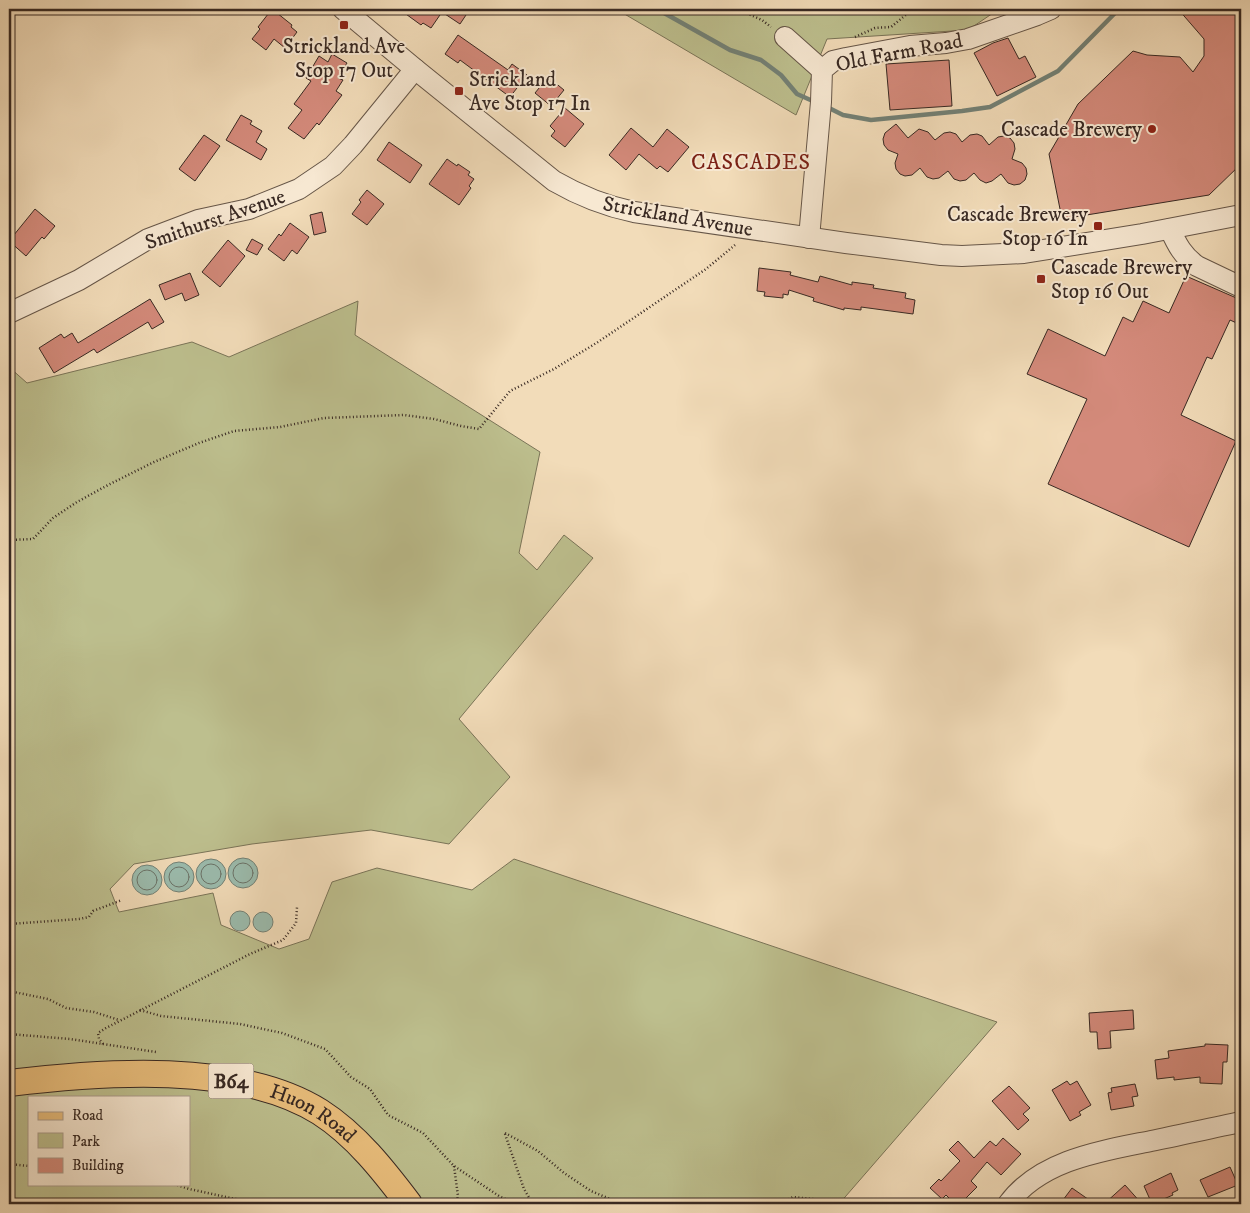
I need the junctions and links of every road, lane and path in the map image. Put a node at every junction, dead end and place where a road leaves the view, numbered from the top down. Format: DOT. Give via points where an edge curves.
graph roads {
  1 [pos="343,9"];
  2 [pos="737,9"];
  3 [pos="913,9"];
  4 [pos="1051,9"];
  5 [pos="785,37"];
  6 [pos="846,58"];
  7 [pos="415,69"];
  8 [pos="822,70"];
  9 [pos="1241,215"];
  10 [pos="1170,229"];
  11 [pos="809,238"];
  12 [pos="741,240"];
  13 [pos="1241,287"];
  14 [pos="9,313"];
  15 [pos="9,540"];
  16 [pos="122,900"];
  17 [pos="297,908"];
  18 [pos="9,924"];
  19 [pos="9,991"];
  20 [pos="140,1010"];
  21 [pos="120,1021"];
  22 [pos="9,1034"];
  23 [pos="9,1083"];
  24 [pos="1241,1122"];
  25 [pos="9,1164"];
  26 [pos="28,1166"];
  27 [pos="454,1166"];
  28 [pos="180,1186"];
  29 [pos="853,1203"];
  30 [pos="251,1204"];
  31 [pos="409,1204"];
  32 [pos="456,1204"];
  33 [pos="516,1204"];
  34 [pos="533,1204"];
  35 [pos="622,1204"];
  36 [pos="779,1204"];
  37 [pos="1008,1204"];
  1 -- 7 [label="street, Strickland Avenue"];
  2 -- 5 [label="path" via="762,20"];
  3 -- 6 [label="path" via="891,27 874,28 853,38"];
  4 -- 6 [label="street, Old Farm Road" via="968,39"];
  5 -- 8 [label="street"];
  6 -- 8 [label="street, Old Farm Road" via="833,61"];
  7 -- 11 [label="street, Strickland Avenue" via="528,162 579,195 634,212"];
  7 -- 14 [label="street, Smithurst Avenue" via="353,146 333,166 299,189 249,209 198,220 154,236 79,280"];
  8 -- 11 [label="street, Old Farm Road"];
  9 -- 10 [label="street, Strickland Avenue"];
  10 -- 11 [label="street, Strickland Avenue" via="984,256 941,255"];
  10 -- 13 [label="street" via="1177,245 1191,262"];
  12 -- 15 [label="path" via="706,269 634,318 554,369 510,392 479,429 404,415 324,418 234,432 154,462 93,493 53,518 33,539"];
  16 -- 18 [label="path" via="79,919"];
  17 -- 20 [label="path" via="296,923 283,940"];
  19 -- 21 [label="path"];
  20 -- 21 [label="path"];
  20 -- 27 [label="path" via="161,1016 282,1033 325,1049 351,1077 370,1089 388,1115 423,1133"];
  21 -- 22 [label="path" via="98,1033 103,1044"];
  23 -- 31 [label="main road, Huon Road / B64" via="135,1074 219,1079 261,1087 304,1103 337,1125 370,1156"];
  24 -- 37 [label="street" via="1086,1155 1061,1164 1033,1180"];
  25 -- 26 [label="path"];
  27 -- 32 [label="path"];
  27 -- 33 [label="path"];
  28 -- 30 [label="path" via="246,1200"];
  29 -- 36 [label="path" via="793,1197"];
  34 -- 35 [label="path" via="524,1190 504,1133 538,1151 591,1191"];
}
